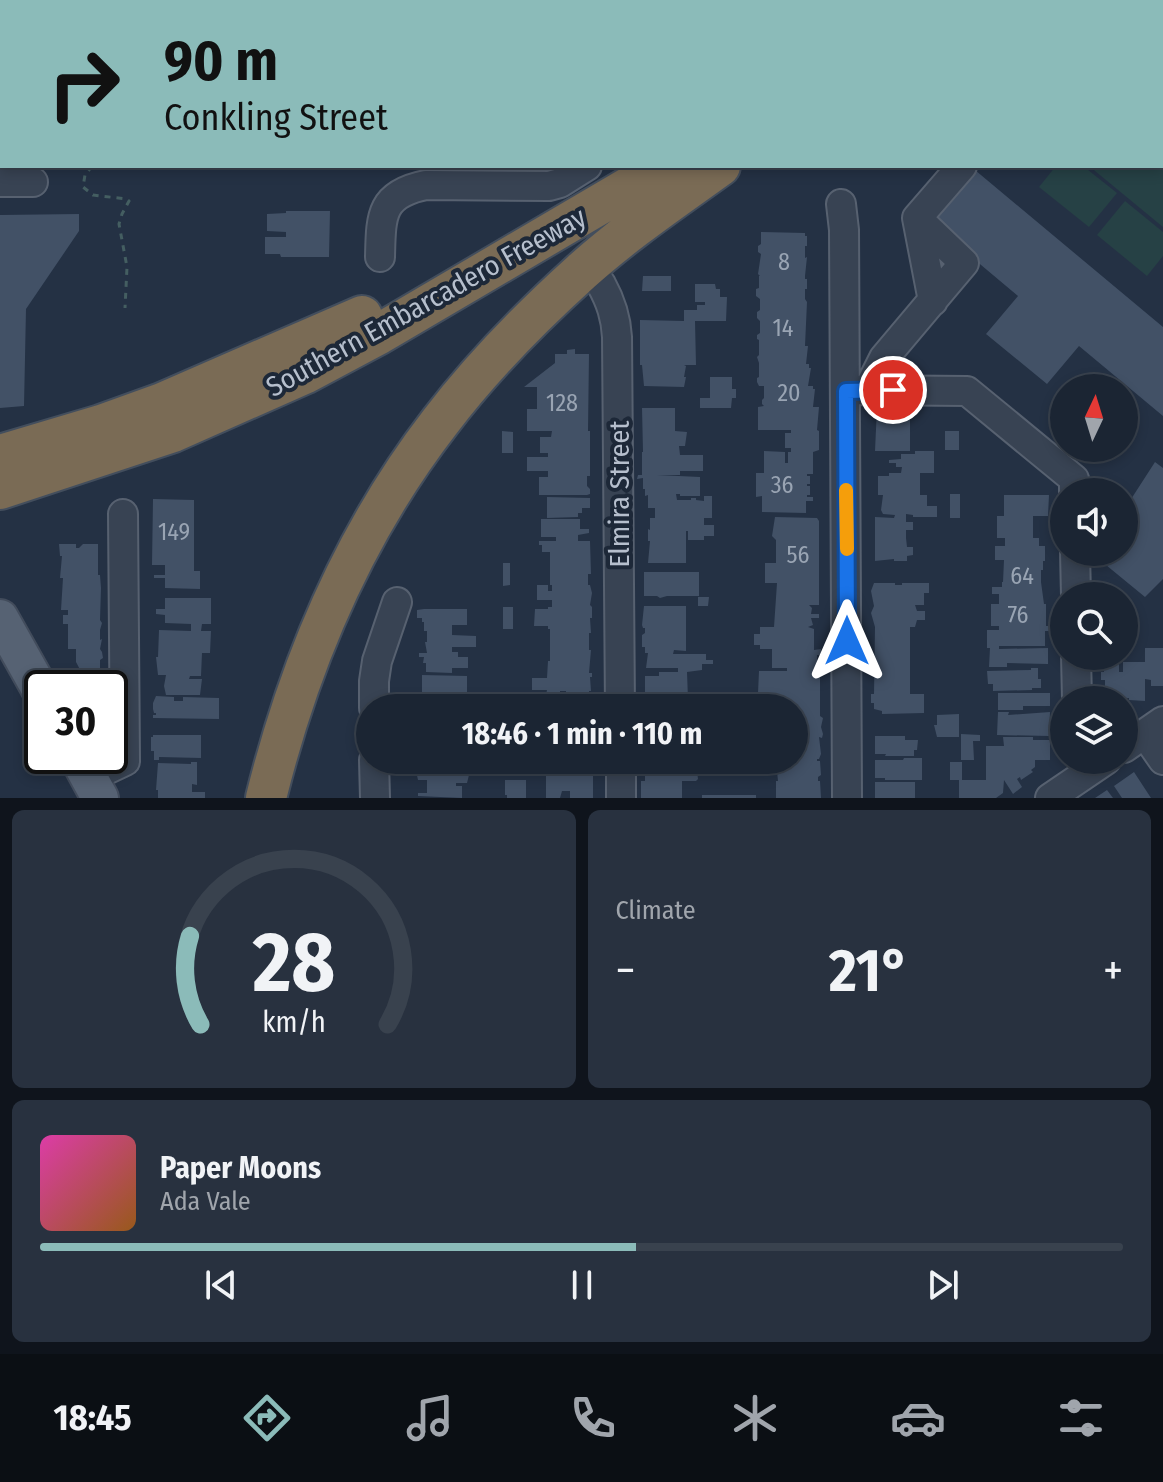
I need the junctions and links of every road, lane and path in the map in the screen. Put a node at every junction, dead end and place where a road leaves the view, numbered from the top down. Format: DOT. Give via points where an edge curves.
graph roads {
  1 [pos="90,168"];
  2 [pos="584,168"];
  3 [pos="633,168"];
  4 [pos="662,168"];
  5 [pos="697,168"];
  6 [pos="717,168"];
  7 [pos="960,168"];
  8 [pos="0,182"];
  9 [pos="33,182"];
  10 [pos="841,204"];
  11 [pos="917,218"];
  12 [pos="380,257"];
  13 [pos="601,284"];
  14 [pos="933,301"];
  15 [pos="125,308"];
  16 [pos="857,390"];
  17 [pos="0,455"];
  18 [pos="1073,478"];
  19 [pos="0,489"];
  20 [pos="123,514"];
  21 [pos="397,602"];
  22 [pos="0,618"];
  23 [pos="29,670"];
  24 [pos="374,694"];
  25 [pos="620,694"];
  26 [pos="1144,734"];
  27 [pos="1163,760"];
  28 [pos="374,774"];
  29 [pos="621,774"];
  30 [pos="1081,774"];
  31 [pos="89,777"];
  32 [pos="258,798"];
  33 [pos="266,798"];
  34 [pos="375,798"];
  35 [pos="621,798"];
  36 [pos="847,798"];
  37 [pos="1050,798"];
  1 -- 15 [label="path" via="83,187 93,195 129,201 119,224 127,267"];
  2 -- 12 [label="street" via="549,186 408,189 394,197 380,222"];
  3 -- 17 [label="highway, Southern Embarcadero Freeway" via="373,311 162,403"];
  4 -- 19 [label="highway, Southern Embarcadero Freeway" via="304,374 173,432"];
  5 -- 32 [label="highway" via="573,263 525,310 433,417 398,467 310,636"];
  6 -- 33 [label="highway" via="582,271 485,367 439,422 371,526 343,580 295,697"];
  7 -- 11 [label="street"];
  8 -- 9 [label="street"];
  10 -- 16 [label="street"];
  11 -- 14 [label="street"];
  11 -- 14 [label="street" via="964,263"];
  13 -- 25 [label="street, Elmira Street" via="616,316 617,337"];
  14 -- 16 [label="street"];
  16 -- 18 [label="street" via="967,391"];
  16 -- 36 [label="street"];
  20 -- 31 [label="street" via="125,761"];
  21 -- 24 [label="street" via="377,661"];
  22 -- 23 [label="main road"];
  26 -- 27 [label="street"];
  28 -- 34 [label="street"];
  29 -- 35 [label="street"];
  30 -- 37 [label="street"];
}
